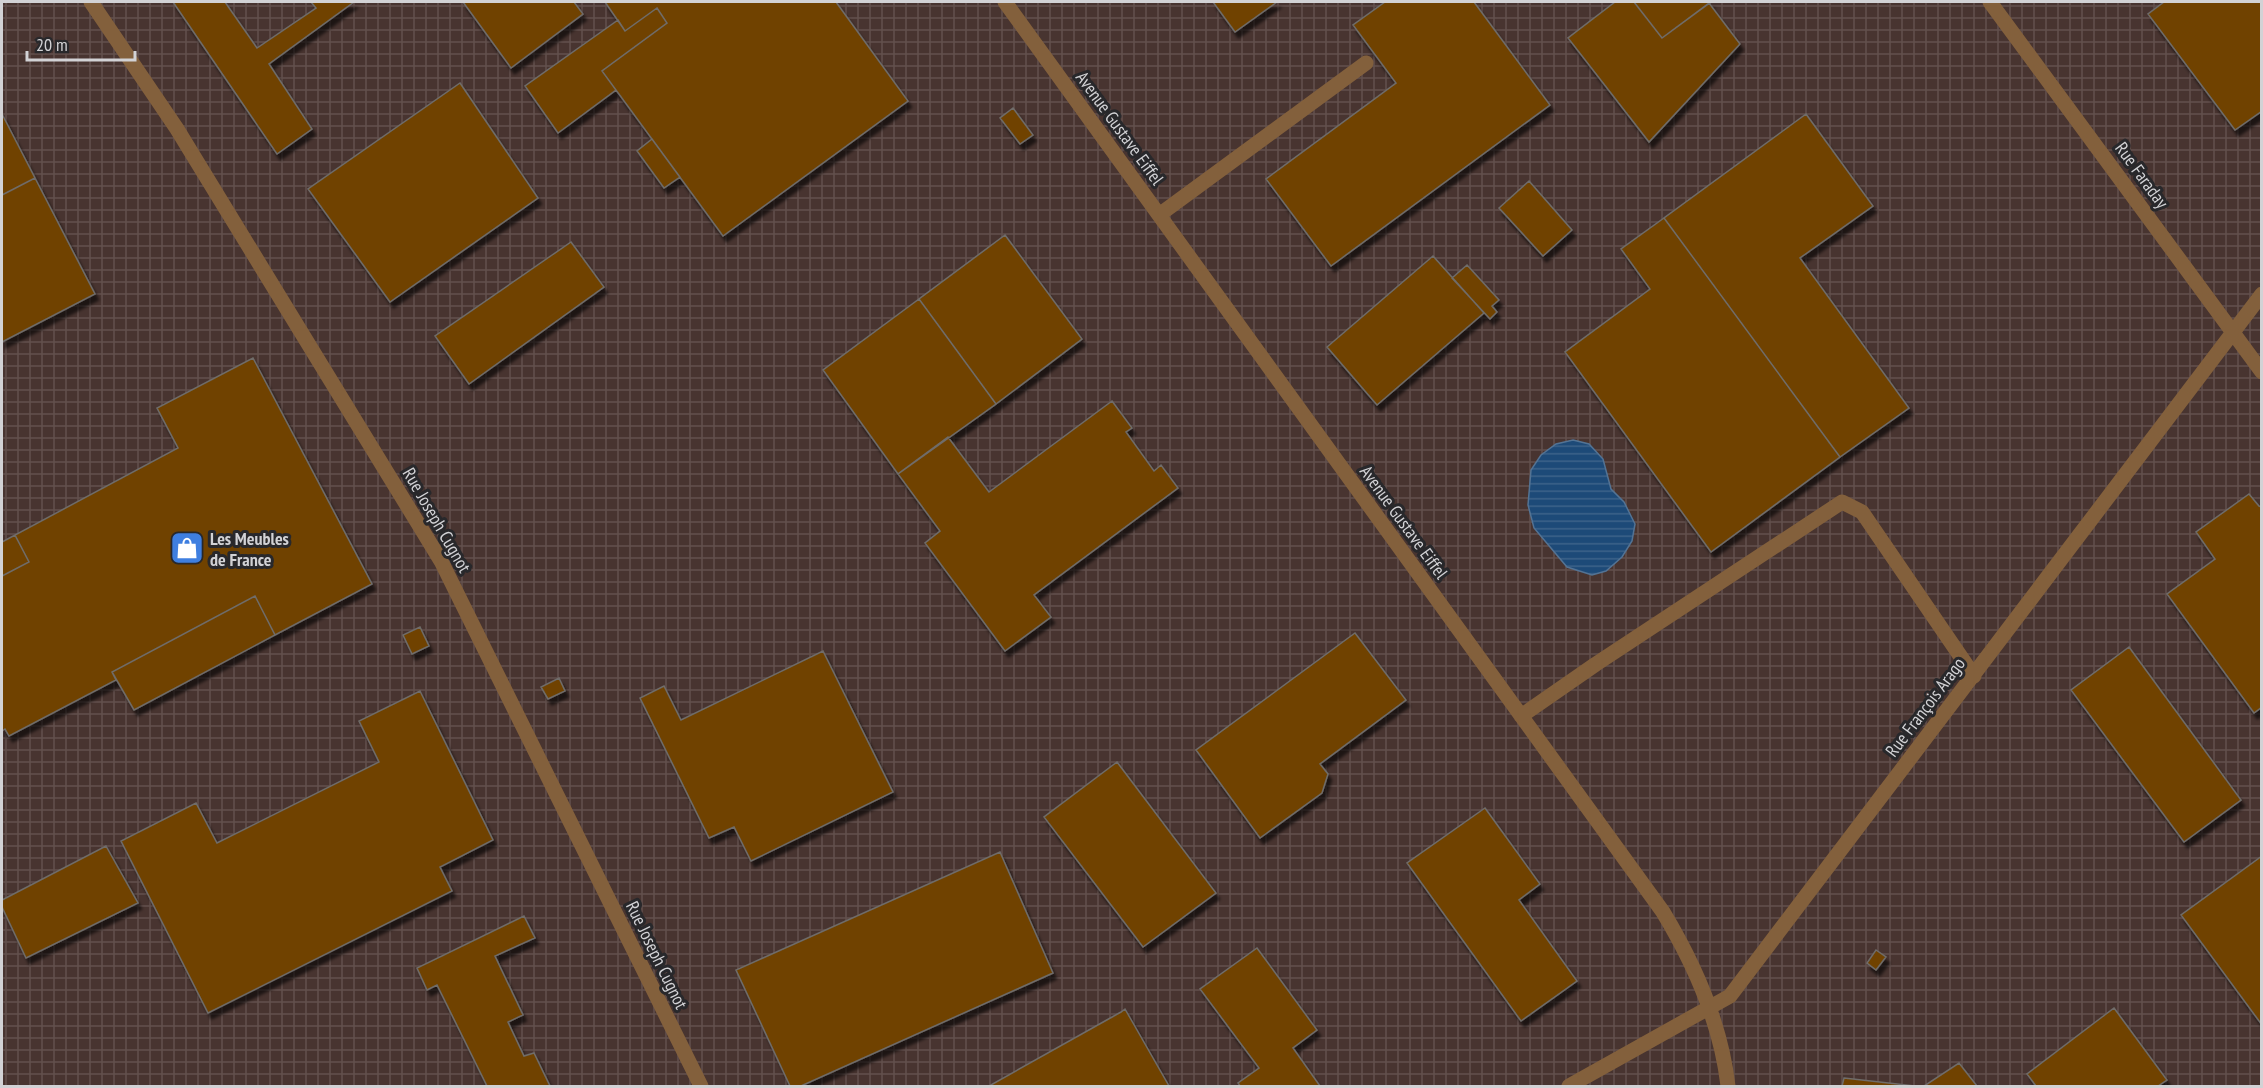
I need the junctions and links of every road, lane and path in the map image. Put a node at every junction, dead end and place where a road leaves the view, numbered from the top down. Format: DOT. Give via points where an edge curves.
graph roads {
  1 [pos="91,2"];
  2 [pos="1005,2"];
  3 [pos="1990,2"];
  4 [pos="1366,63"];
  5 [pos="1158,215"];
  6 [pos="2262,294"];
  7 [pos="2232,332"];
  8 [pos="2262,372"];
  9 [pos="1974,676"];
  10 [pos="1521,716"];
  11 [pos="1710,1008"];
  12 [pos="701,1086"];
  13 [pos="1569,1086"];
  14 [pos="1728,1086"];
  1 -- 12 [label="street, Rue Joseph Cugnot" via="177,129 441,561"];
  2 -- 5 [label="street, Avenue Gustave Eiffel"];
  3 -- 7 [label="street, Rue Faraday"];
  4 -- 5 [label="street"];
  5 -- 10 [label="street, Avenue Gustave Eiffel"];
  6 -- 7 [label="street, Rue François Arago"];
  7 -- 8 [label="street, Rue Faraday"];
  7 -- 9 [label="street, Rue François Arago"];
  9 -- 10 [label="street" via="1862,512 1842,502"];
  9 -- 11 [label="street, Rue François Arago" via="1747,977 1730,996"];
  10 -- 11 [label="street, Avenue Gustave Eiffel" via="1663,912"];
  11 -- 13 [label="street, Rue François Arago"];
  11 -- 14 [label="street, Avenue Gustave Eiffel"];
}
